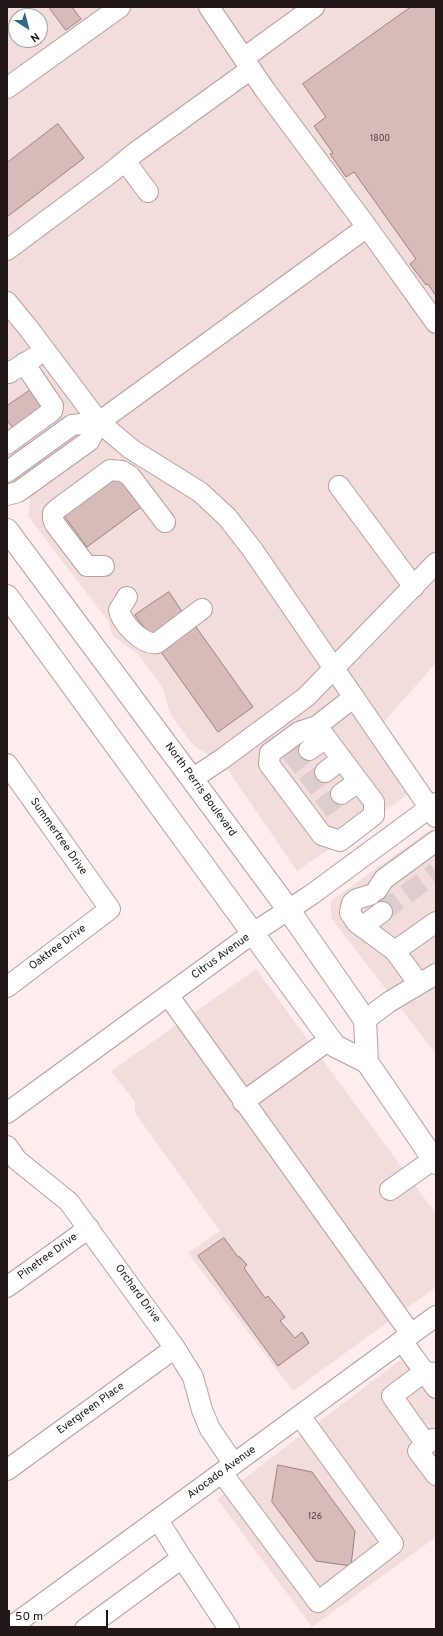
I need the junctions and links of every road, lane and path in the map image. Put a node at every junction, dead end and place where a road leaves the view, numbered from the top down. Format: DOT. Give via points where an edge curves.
graph roads {
  1 [pos="120,7"];
  2 [pos="209,7"];
  3 [pos="314,7"];
  4 [pos="247,64"];
  5 [pos="7,88"];
  6 [pos="125,161"];
  7 [pos="148,192"];
  8 [pos="367,227"];
  9 [pos="7,250"];
  10 [pos="7,302"];
  11 [pos="436,323"];
  12 [pos="46,351"];
  13 [pos="16,367"];
  14 [pos="99,422"];
  15 [pos="7,444"];
  16 [pos="7,472"];
  17 [pos="339,486"];
  18 [pos="7,495"];
  19 [pos="165,522"];
  20 [pos="7,530"];
  21 [pos="436,562"];
  22 [pos="104,566"];
  23 [pos="414,587"];
  24 [pos="7,596"];
  25 [pos="127,597"];
  26 [pos="202,609"];
  27 [pos="335,669"];
  28 [pos="354,697"];
  29 [pos="280,717"];
  30 [pos="321,732"];
  31 [pos="293,736"];
  32 [pos="309,750"];
  33 [pos="342,759"];
  34 [pos="7,764"];
  35 [pos="325,772"];
  36 [pos="192,779"];
  37 [pos="358,782"];
  38 [pos="341,794"];
  39 [pos="434,809"];
  40 [pos="436,841"];
  41 [pos="110,909"];
  42 [pos="288,909"];
  43 [pos="382,912"];
  44 [pos="436,922"];
  45 [pos="362,926"];
  46 [pos="253,933"];
  47 [pos="395,951"];
  48 [pos="428,979"];
  49 [pos="7,987"];
  50 [pos="168,995"];
  51 [pos="365,1020"];
  52 [pos="329,1040"];
  53 [pos="367,1062"];
  54 [pos="244,1102"];
  55 [pos="7,1113"];
  56 [pos="7,1146"];
  57 [pos="435,1161"];
  58 [pos="390,1190"];
  59 [pos="89,1228"];
  60 [pos="7,1287"];
  61 [pos="436,1316"];
  62 [pos="407,1338"];
  63 [pos="176,1348"];
  64 [pos="430,1372"];
  65 [pos="436,1388"];
  66 [pos="300,1416"];
  67 [pos="431,1440"];
  68 [pos="228,1469"];
  69 [pos="7,1470"];
  70 [pos="436,1475"];
  71 [pos="158,1520"];
  72 [pos="182,1558"];
  73 [pos="8,1629"];
  74 [pos="85,1629"];
  75 [pos="229,1629"];
  1 -- 5 [label="street"];
  2 -- 4 [label="street"];
  3 -- 4 [label="street"];
  4 -- 6 [label="street"];
  4 -- 8 [label="street"];
  6 -- 7 [label="street"];
  6 -- 9 [label="street"];
  8 -- 11 [label="street"];
  8 -- 14 [label="street"];
  10 -- 12 [label="street"];
  12 -- 13 [label="street"];
  12 -- 14 [label="street"];
  13 -- 15 [label="street" via="53,406 52,411"];
  14 -- 16 [label="street" via="72,425"];
  14 -- 18 [label="street" via="89,441 18,492"];
  14 -- 27 [label="street" via="131,449 200,492 227,517"];
  17 -- 23 [label="street"];
  19 -- 22 [label="street" via="130,476 115,470 110,470 56,509 52,513 55,524 88,566"];
  20 -- 36 [label="main road, North Perris Boulevard"];
  21 -- 23 [label="street"];
  23 -- 27 [label="street"];
  24 -- 46 [label="main road"];
  25 -- 26 [label="street" via="119,610 123,622 146,642 153,644"];
  27 -- 28 [label="street"];
  27 -- 29 [label="street" via="306,697"];
  28 -- 30 [label="street"];
  28 -- 39 [label="street"];
  29 -- 31 [label="street"];
  29 -- 36 [label="street"];
  30 -- 31 [label="street" via="299,732"];
  30 -- 32 [label="street"];
  30 -- 33 [label="street"];
  31 -- 37 [label="street" via="270,753 269,764 283,771 299,792 315,814 322,835 340,842 374,815 374,802"];
  33 -- 35 [label="street"];
  33 -- 37 [label="street"];
  34 -- 41 [label="street, Summertree Drive"];
  36 -- 42 [label="main road, North Perris Boulevard"];
  37 -- 38 [label="street"];
  39 -- 42 [label="street, Citrus Avenue"];
  40 -- 45 [label="street" via="352,903 350,913"];
  41 -- 49 [label="street, Oaktree Drive"];
  42 -- 46 [label="street, Citrus Avenue"];
  42 -- 51 [label="main road, North Perris Boulevard"];
  43 -- 45 [label="street"];
  44 -- 47 [label="street"];
  45 -- 47 [label="street"];
  46 -- 50 [label="street, Citrus Avenue"];
  46 -- 52 [label="main road"];
  47 -- 48 [label="street"];
  48 -- 51 [label="street"];
  50 -- 54 [label="street"];
  50 -- 55 [label="street, Citrus Avenue"];
  51 -- 53 [label="main road"];
  52 -- 53 [label="main road" via="335,1046"];
  52 -- 54 [label="street"];
  53 -- 57 [label="main road"];
  54 -- 62 [label="street"];
  56 -- 59 [label="street, Orchard Drive" via="17,1160 70,1202"];
  57 -- 58 [label="street"];
  59 -- 60 [label="street, Pinetree Drive"];
  59 -- 63 [label="street, Orchard Drive"];
  61 -- 62 [label="street, Avocado Avenue"];
  62 -- 64 [label="street"];
  62 -- 66 [label="street, Avocado Avenue"];
  63 -- 68 [label="street, Orchard Drive" via="193,1377 202,1410"];
  63 -- 69 [label="street, Evergreen Place"];
  64 -- 65 [label="street"];
  64 -- 67 [label="street" via="392,1396"];
  66 -- 68 [label="street, Avocado Avenue"];
  66 -- 68 [label="street, Orchard Drive" via="393,1544 318,1602"];
  67 -- 70 [label="street" via="418,1450"];
  68 -- 71 [label="street, Avocado Avenue"];
  71 -- 72 [label="street"];
  71 -- 73 [label="street, Avocado Avenue"];
  72 -- 74 [label="street"];
  72 -- 75 [label="street"];
}
